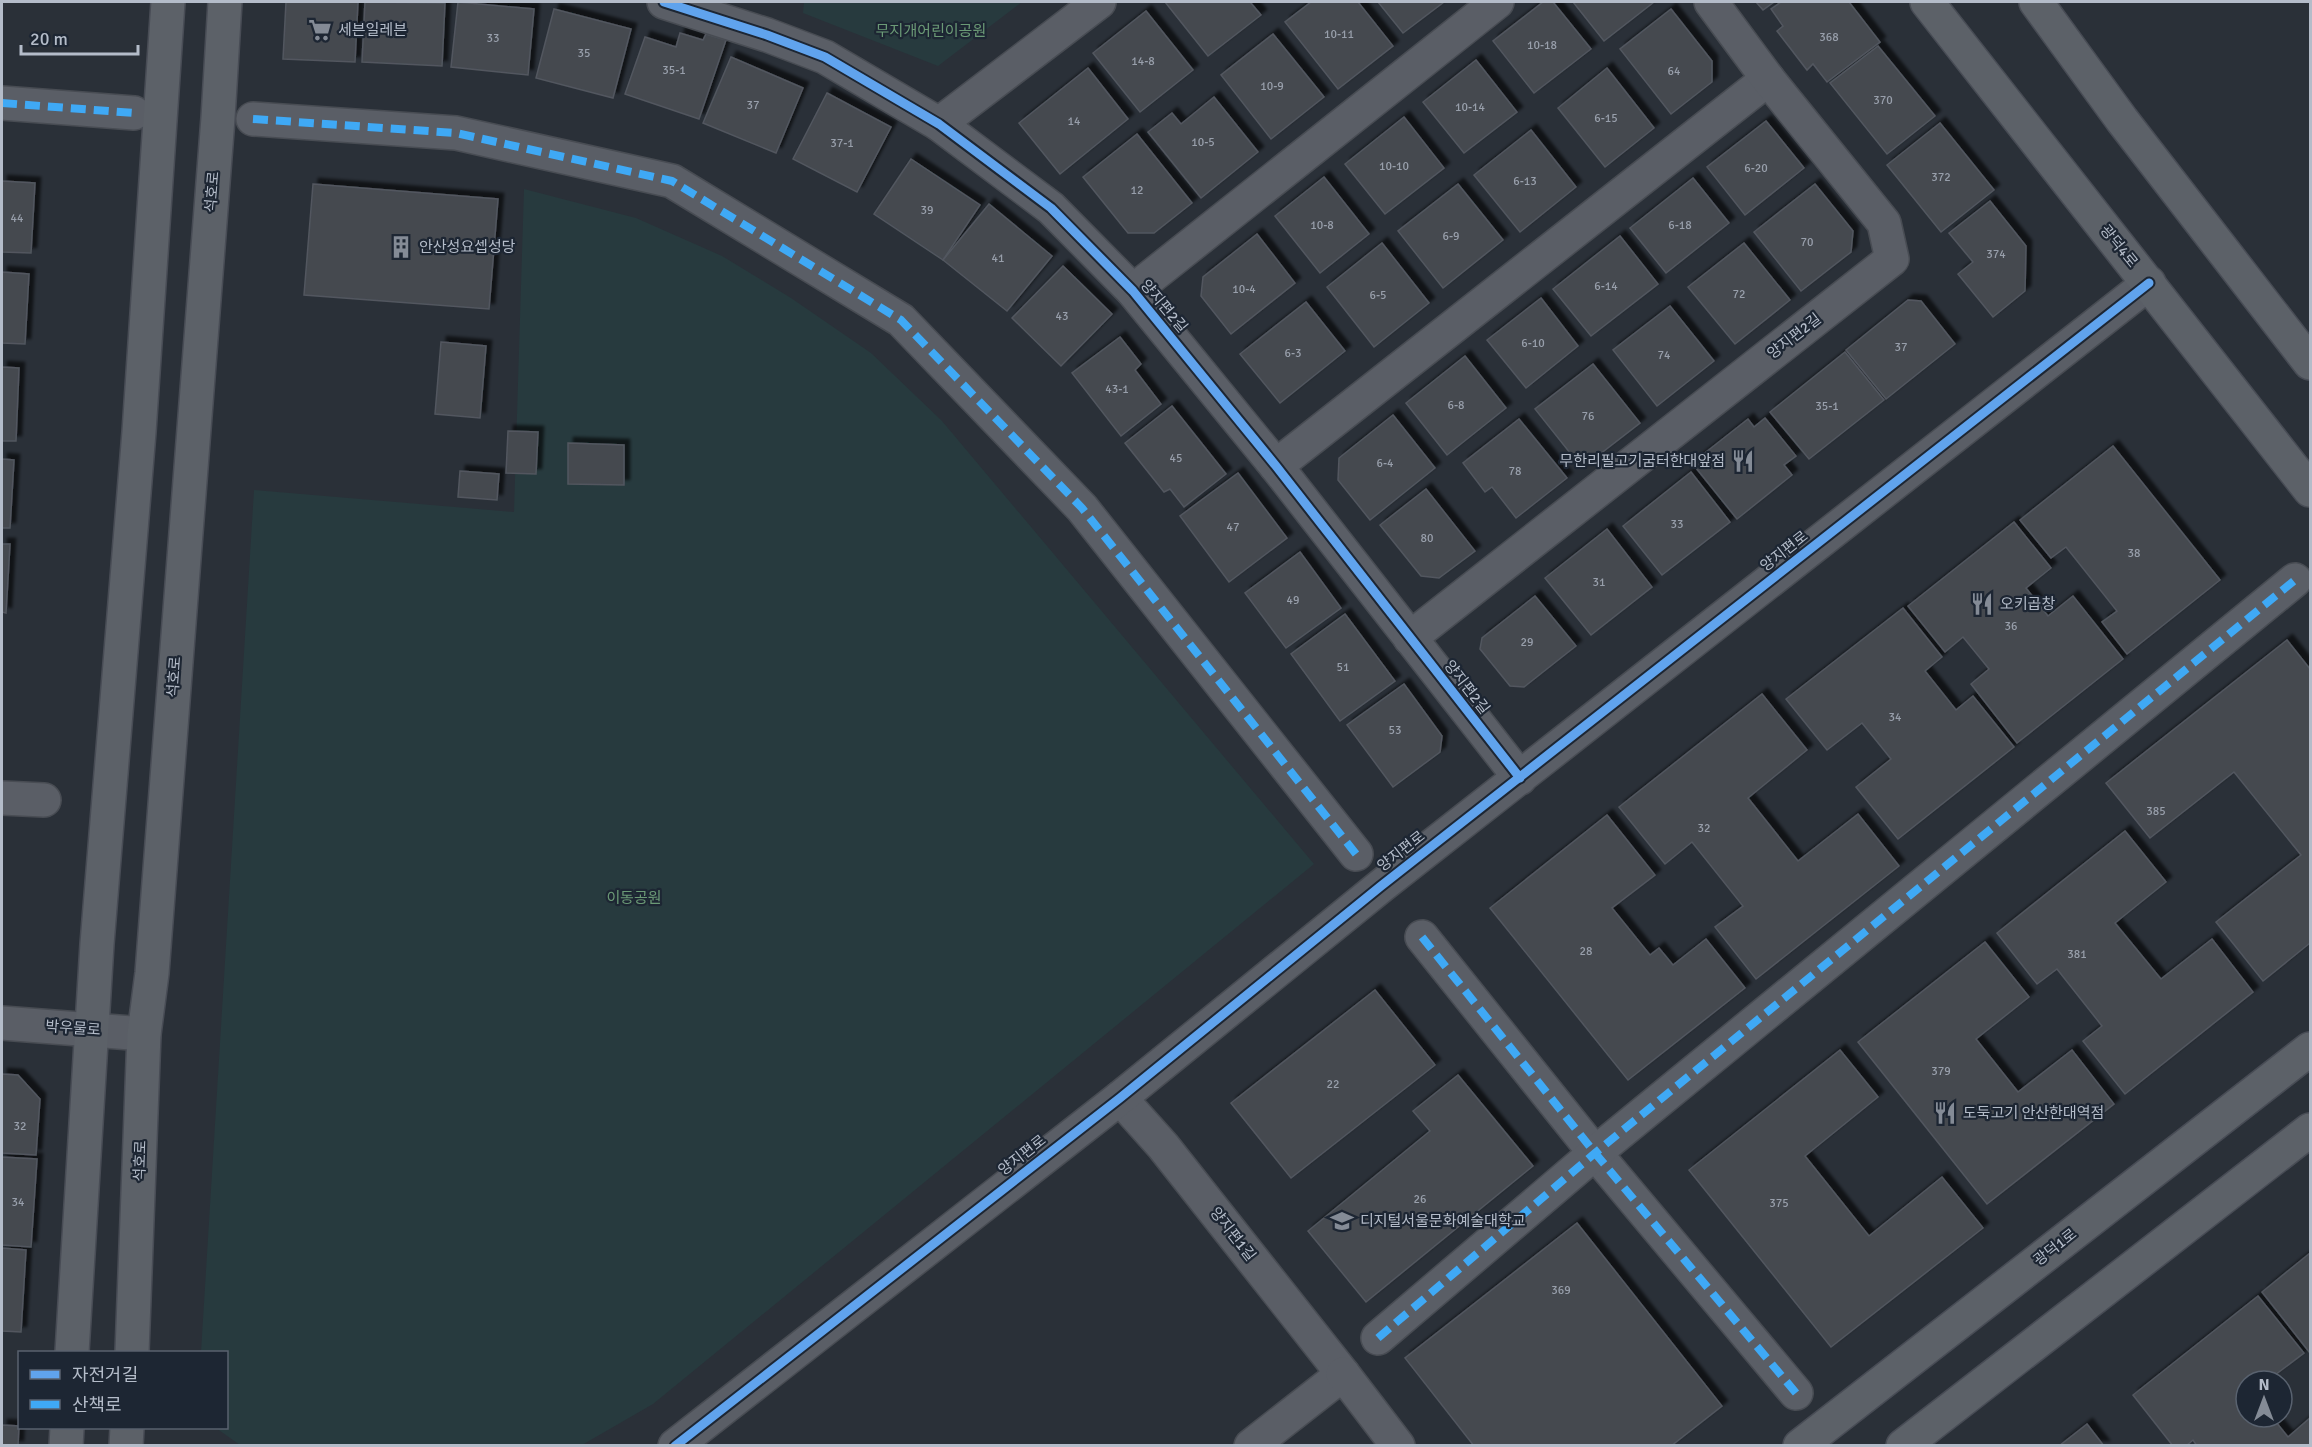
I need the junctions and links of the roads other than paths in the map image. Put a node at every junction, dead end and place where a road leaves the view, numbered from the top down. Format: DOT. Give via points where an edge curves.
graph roads {
  1 [pos="168,2"];
  2 [pos="225,2"];
  3 [pos="664,2"];
  4 [pos="1099,2"];
  5 [pos="1497,2"];
  6 [pos="1711,2"];
  7 [pos="1927,2"];
  8 [pos="2036,2"];
  9 [pos="1768,79"];
  10 [pos="2,103"];
  11 [pos="134,113"];
  12 [pos="253,119"];
  13 [pos="939,124"];
  14 [pos="2149,283"];
  15 [pos="1133,291"];
  16 [pos="2310,363"];
  17 [pos="1276,466"];
  18 [pos="2310,490"];
  19 [pos="2295,580"];
  20 [pos="1410,638"];
  21 [pos="1520,778"];
  22 [pos="2,798"];
  23 [pos="44,800"];
  24 [pos="1356,854"];
  25 [pos="1422,937"];
  26 [pos="2,1023"];
  27 [pos="92,1029"];
  28 [pos="144,1034"];
  29 [pos="2310,1049"];
  30 [pos="1120,1098"];
  31 [pos="2310,1130"];
  32 [pos="1595,1153"];
  33 [pos="1378,1338"];
  34 [pos="72,1351"];
  35 [pos="132,1351"];
  36 [pos="1343,1374"];
  37 [pos="1796,1393"];
  38 [pos="67,1429"];
  39 [pos="127,1429"];
  40 [pos="66,1446"];
  41 [pos="126,1446"];
  42 [pos="675,1446"];
  43 [pos="1251,1446"];
  44 [pos="1398,1446"];
  45 [pos="1800,1446"];
  46 [pos="1903,1446"];
  1 -- 27 [label="main road"];
  2 -- 28 [label="main road, 석호로" via="152,973"];
  3 -- 13 [label="street, 양지편2길" via="825,57"];
  4 -- 13 [label="street"];
  5 -- 15 [label="street, 양지편2길"];
  6 -- 9 [label="street, 양지편2길"];
  7 -- 14 [label="main road, 광덕4로"];
  8 -- 16 [label="main road"];
  9 -- 17 [label="street"];
  9 -- 20 [label="street, 양지편2길" via="1884,223 1892,259"];
  10 -- 11 [label="street"];
  12 -- 24 [label="street" via="456,133 672,181 901,320 1082,508"];
  13 -- 15 [label="street, 양지편2길" via="1051,208"];
  14 -- 18 [label="main road, 광덕4로"];
  14 -- 21 [label="street, 양지편로"];
  15 -- 17 [label="street, 양지편2길"];
  17 -- 20 [label="street, 양지편2길"];
  19 -- 32 [label="street"];
  20 -- 21 [label="street, 양지편2길"];
  21 -- 30 [label="street, 양지편로"];
  22 -- 23 [label="street"];
  25 -- 32 [label="street"];
  26 -- 27 [label="street, 박우물로"];
  27 -- 28 [label="street, 박우물로"];
  27 -- 34 [label="main road"];
  28 -- 35 [label="main road, 석호로"];
  29 -- 45 [label="main road, 광덕1로"];
  30 -- 36 [label="street, 양지편1길" via="1163,1146"];
  30 -- 42 [label="street, 양지편로"];
  31 -- 46 [label="main road"];
  32 -- 33 [label="street"];
  32 -- 37 [label="street"];
  36 -- 43 [label="street"];
  36 -- 44 [label="street, 양지편1길"];
  38 -- 40 [label="main road"];
  39 -- 41 [label="main road"];
}
